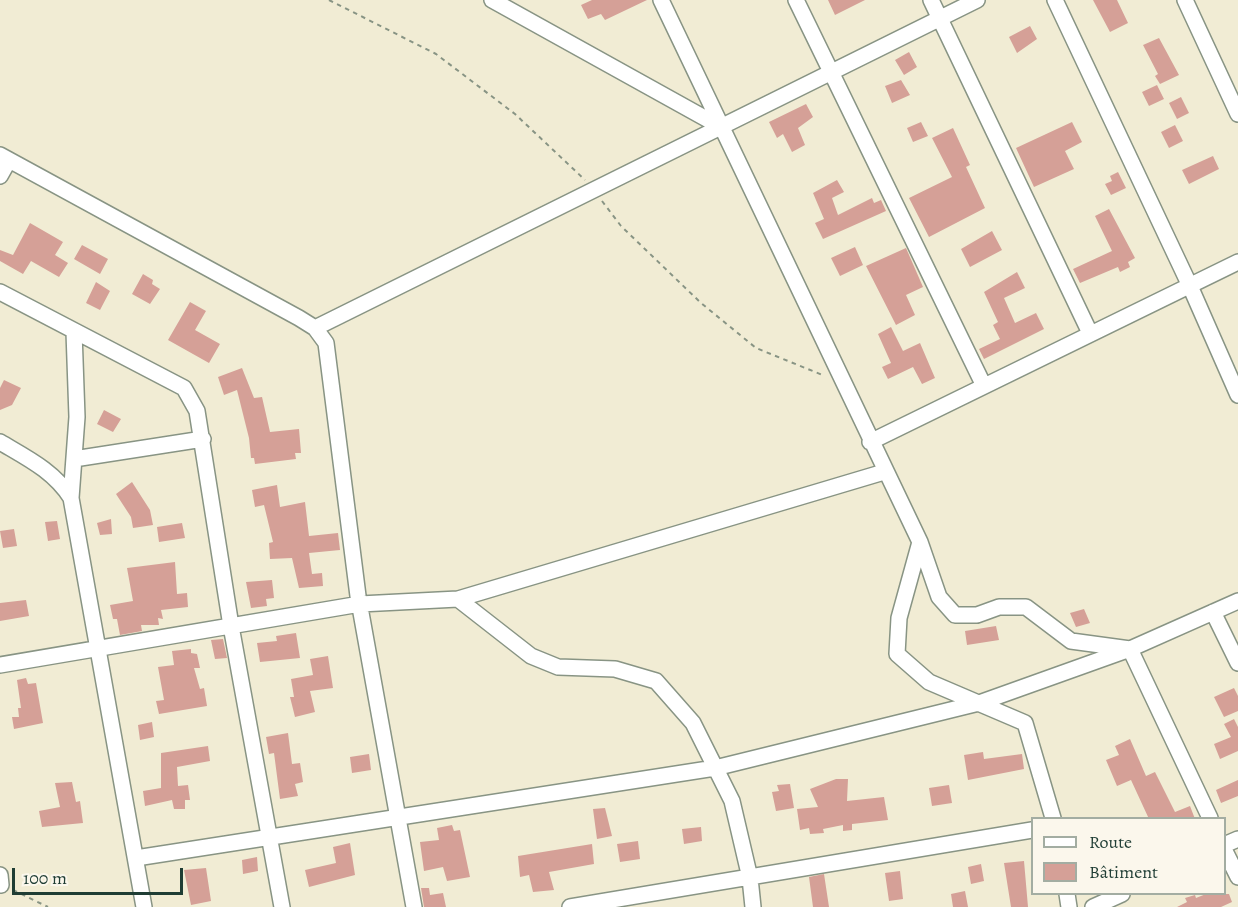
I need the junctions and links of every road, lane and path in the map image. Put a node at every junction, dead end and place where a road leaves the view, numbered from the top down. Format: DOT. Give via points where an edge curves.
graph roads {
  1 [pos="492,0"];
  2 [pos="661,0"];
  3 [pos="796,0"];
  4 [pos="931,0"];
  5 [pos="977,0"];
  6 [pos="1055,0"];
  7 [pos="1185,0"];
  8 [pos="939,19"];
  9 [pos="831,72"];
  10 [pos="1238,114"];
  11 [pos="721,127"];
  12 [pos="4,157"];
  13 [pos="0,176"];
  14 [pos="1238,262"];
  15 [pos="1190,286"];
  16 [pos="0,292"];
  17 [pos="315,328"];
  18 [pos="74,333"];
  19 [pos="1090,333"];
  20 [pos="984,386"];
  21 [pos="1238,395"];
  22 [pos="203,439"];
  23 [pos="0,442"];
  24 [pos="870,442"];
  25 [pos="74,459"];
  26 [pos="884,472"];
  27 [pos="71,498"];
  28 [pos="920,542"];
  29 [pos="458,599"];
  30 [pos="1238,601"];
  31 [pos="360,604"];
  32 [pos="1213,612"];
  33 [pos="231,626"];
  34 [pos="96,648"];
  35 [pos="1130,648"];
  36 [pos="1238,663"];
  37 [pos="0,665"];
  38 [pos="979,703"];
  39 [pos="715,768"];
  40 [pos="398,817"];
  41 [pos="1052,817"];
  42 [pos="1209,817"];
  43 [pos="1031,830"];
  44 [pos="269,837"];
  45 [pos="1226,851"];
  46 [pos="136,858"];
  47 [pos="1238,877"];
  48 [pos="750,878"];
  49 [pos="1,880"];
  50 [pos="1120,895"];
  51 [pos="48,907"];
  52 [pos="144,907"];
  53 [pos="282,907"];
  54 [pos="414,907"];
  55 [pos="570,907"];
  56 [pos="753,907"];
  57 [pos="1093,907"];
  1 -- 11 [label="street"];
  2 -- 11 [label="street"];
  3 -- 9 [label="street"];
  4 -- 8 [label="street"];
  5 -- 8 [label="street"];
  6 -- 15 [label="street"];
  7 -- 10 [label="street"];
  8 -- 9 [label="street"];
  8 -- 19 [label="street"];
  9 -- 11 [label="street"];
  9 -- 20 [label="street"];
  11 -- 17 [label="street"];
  11 -- 24 [label="street"];
  12 -- 13 [label="street"];
  12 -- 17 [label="street"];
  14 -- 15 [label="street"];
  15 -- 19 [label="street"];
  15 -- 21 [label="street"];
  16 -- 18 [label="street"];
  17 -- 31 [label="street" via="326,343"];
  18 -- 22 [label="street" via="184,388 197,411"];
  18 -- 25 [label="street"];
  19 -- 20 [label="street"];
  20 -- 24 [label="street"];
  22 -- 25 [label="street"];
  22 -- 33 [label="street"];
  23 -- 27 [label="street" via="50,472"];
  24 -- 26 [label="street"];
  25 -- 27 [label="street"];
  26 -- 28 [label="street"];
  26 -- 29 [label="street"];
  27 -- 34 [label="street"];
  28 -- 35 [label="street" via="939,597 955,615 977,615 999,607 1026,608 1071,640"];
  28 -- 38 [label="street" via="899,618 897,654 929,682"];
  29 -- 31 [label="street"];
  29 -- 39 [label="street" via="531,656 558,668 615,669 656,681 693,723"];
  30 -- 32 [label="street"];
  31 -- 33 [label="street"];
  31 -- 40 [label="street"];
  32 -- 35 [label="street"];
  32 -- 36 [label="street"];
  33 -- 34 [label="street"];
  33 -- 44 [label="street"];
  34 -- 37 [label="street"];
  34 -- 46 [label="street"];
  35 -- 38 [label="street"];
  35 -- 42 [label="street"];
  38 -- 39 [label="street"];
  38 -- 41 [label="street" via="1025,723"];
  39 -- 40 [label="street"];
  39 -- 48 [label="street" via="732,801"];
  40 -- 44 [label="street"];
  40 -- 54 [label="street"];
  43 -- 48 [label="street"];
  44 -- 46 [label="street"];
  44 -- 53 [label="street"];
  45 -- 47 [label="street"];
  46 -- 52 [label="street"];
  48 -- 55 [label="street"];
  48 -- 56 [label="street"];
  49 -- 51 [label="path"];
  50 -- 57 [label="street"];
}
